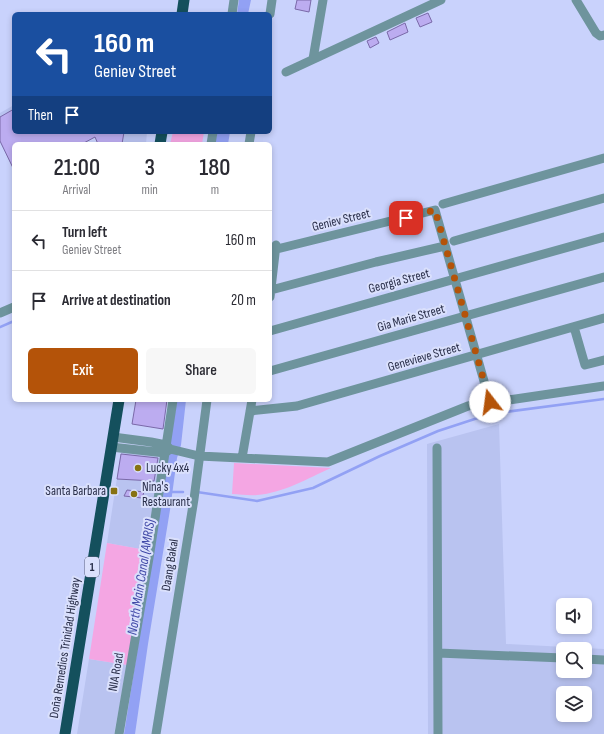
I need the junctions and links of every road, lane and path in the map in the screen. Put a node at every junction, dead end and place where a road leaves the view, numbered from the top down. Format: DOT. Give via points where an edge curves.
graph roads {
  1 [pos="184,0"];
  2 [pos="234,0"];
  3 [pos="272,0"];
  4 [pos="323,0"];
  5 [pos="441,0"];
  6 [pos="576,0"];
  7 [pos="182,12"];
  8 [pos="232,12"];
  9 [pos="270,12"];
  10 [pos="604,35"];
  11 [pos="313,60"];
  12 [pos="286,72"];
  13 [pos="604,158"];
  14 [pos="604,198"];
  15 [pos="443,204"];
  16 [pos="604,237"];
  17 [pos="454,241"];
  18 [pos="445,246"];
  19 [pos="604,277"];
  20 [pos="455,279"];
  21 [pos="272,286"];
  22 [pos="272,294"];
  23 [pos="12,308"];
  24 [pos="0,312"];
  25 [pos="466,316"];
  26 [pos="604,318"];
  27 [pos="574,327"];
  28 [pos="272,330"];
  29 [pos="477,355"];
  30 [pos="604,360"];
  31 [pos="272,370"];
  32 [pos="604,386"];
  33 [pos="119,402"];
  34 [pos="173,402"];
  35 [pos="207,402"];
  36 [pos="252,402"];
  37 [pos="490,402"];
  38 [pos="250,411"];
  39 [pos="112,442"];
  40 [pos="437,448"];
  41 [pos="170,449"];
  42 [pos="199,456"];
  43 [pos="242,458"];
  44 [pos="438,653"];
  45 [pos="556,658"];
  46 [pos="592,659"];
  47 [pos="604,660"];
  48 [pos="65,734"];
  49 [pos="119,734"];
  50 [pos="156,734"];
  51 [pos="438,734"];
  1 -- 7 [label="highway"];
  2 -- 8 [label="street"];
  3 -- 9 [label="street"];
  4 -- 11 [label="street"];
  5 -- 11 [label="street"];
  6 -- 10 [label="street" via="596,33"];
  11 -- 12 [label="street"];
  13 -- 15 [label="street"];
  14 -- 17 [label="street"];
  16 -- 20 [label="street, Georgia Street"];
  18 -- 20 [label="street"];
  18 -- 21 [label="street, Geniev Street" via="435,210 277,246"];
  18 -- 22 [label="street" via="376,262"];
  19 -- 25 [label="street, Gia Marie Street"];
  20 -- 25 [label="street"];
  20 -- 28 [label="street, Georgia Street"];
  23 -- 24 [label="street"];
  25 -- 29 [label="street"];
  25 -- 31 [label="street, Gia Marie Street"];
  26 -- 27 [label="street, Genevieve Street"];
  27 -- 29 [label="street, Genevieve Street"];
  27 -- 30 [label="street" via="585,365"];
  29 -- 37 [label="street"];
  29 -- 38 [label="street, Genevieve Street" via="297,406"];
  32 -- 37 [label="street"];
  33 -- 39 [label="highway, Doña Remedios Trinidad Highway / 1"];
  34 -- 41 [label="street, NIA Road"];
  35 -- 42 [label="street, Daang Bakal"];
  36 -- 38 [label="street"];
  37 -- 43 [label="street" via="468,406 328,462"];
  38 -- 43 [label="street"];
  39 -- 41 [label="street"];
  39 -- 48 [label="highway, Doña Remedios Trinidad Highway / 1"];
  40 -- 44 [label="street"];
  41 -- 42 [label="street"];
  41 -- 49 [label="street, NIA Road"];
  42 -- 43 [label="street"];
  42 -- 50 [label="street, Daang Bakal"];
  44 -- 45 [label="street"];
  44 -- 51 [label="street"];
  46 -- 47 [label="street"];
}
